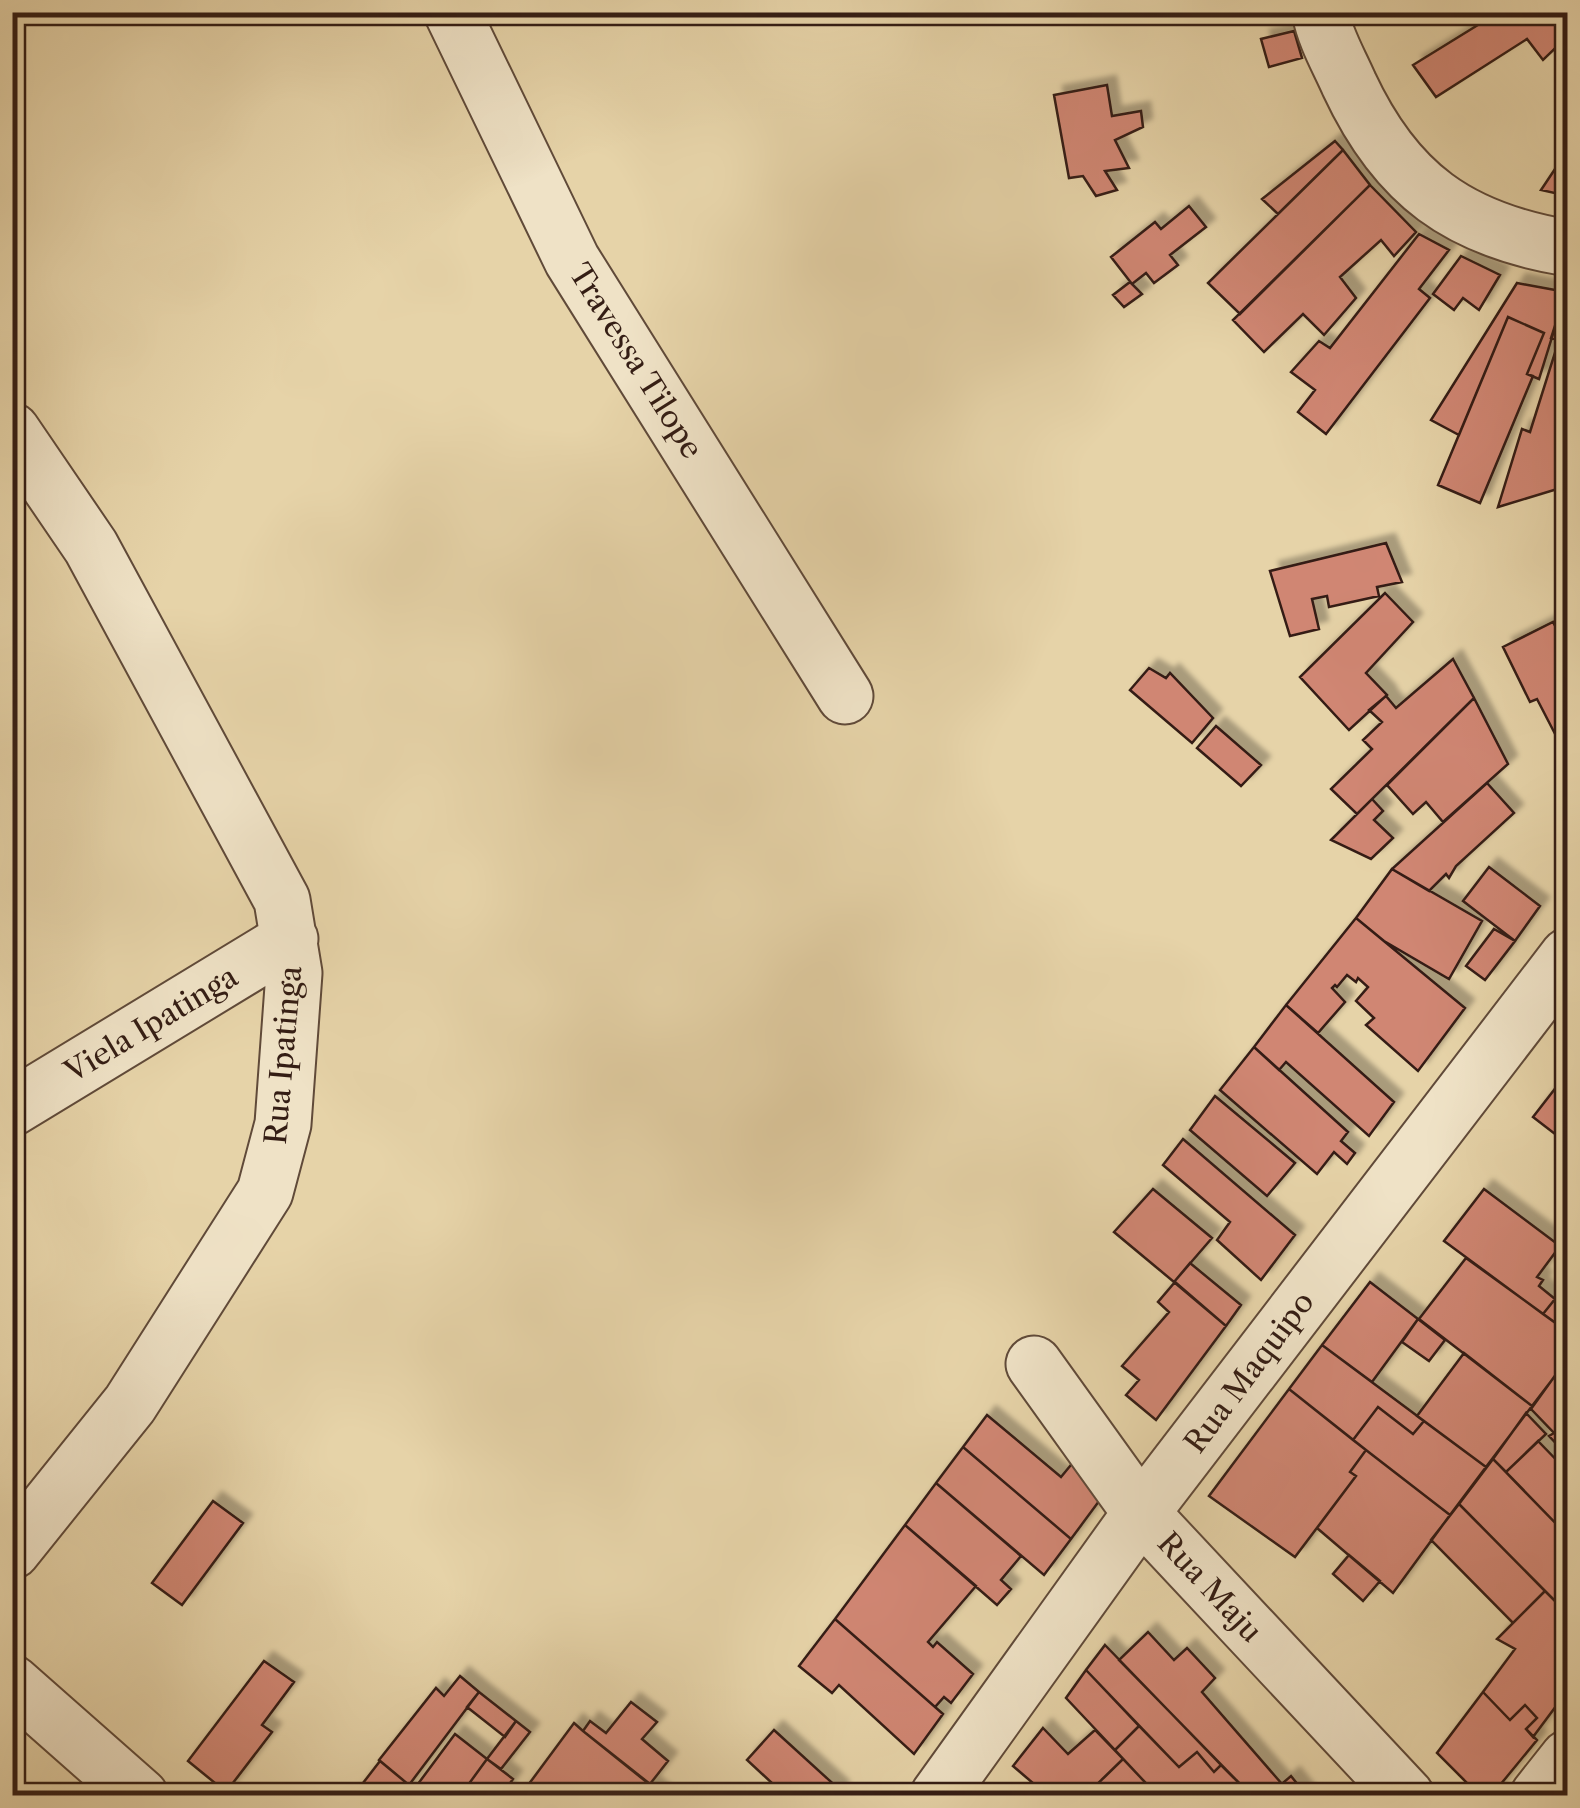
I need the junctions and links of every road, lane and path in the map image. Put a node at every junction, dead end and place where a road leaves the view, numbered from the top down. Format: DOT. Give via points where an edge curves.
graph roads {
  1 [pos="452,12"];
  2 [pos="1320,12"];
  3 [pos="1568,248"];
  4 [pos="12,431"];
  5 [pos="846,696"];
  6 [pos="290,939"];
  7 [pos="1568,956"];
  8 [pos="12,1108"];
  9 [pos="1034,1364"];
  10 [pos="1141,1513"];
  11 [pos="12,1551"];
  12 [pos="12,1683"];
  13 [pos="1568,1758"];
  14 [pos="140,1796"];
  15 [pos="938,1796"];
  16 [pos="1406,1796"];
  17 [pos="1538,1796"];
  1 -- 5 [label="street, Travessa Tilope" via="572,260"];
  2 -- 3 [label="street" via="1362,112 1414,182 1450,209 1516,239"];
  4 -- 6 [label="street, Rua Ipatinga" via="91,547 282,900"];
  6 -- 8 [label="street, Viela Ipatinga"];
  6 -- 11 [label="street, Rua Ipatinga" via="293,1010 283,1124 265,1192 130,1404"];
  7 -- 10 [label="street, Rua Maquipo"];
  9 -- 10 [label="street, Rua Maju"];
  10 -- 15 [label="street, Rua Maquipo"];
  10 -- 16 [label="street, Rua Maju"];
  12 -- 14 [label="street"];
  13 -- 17 [label="street"];
}
